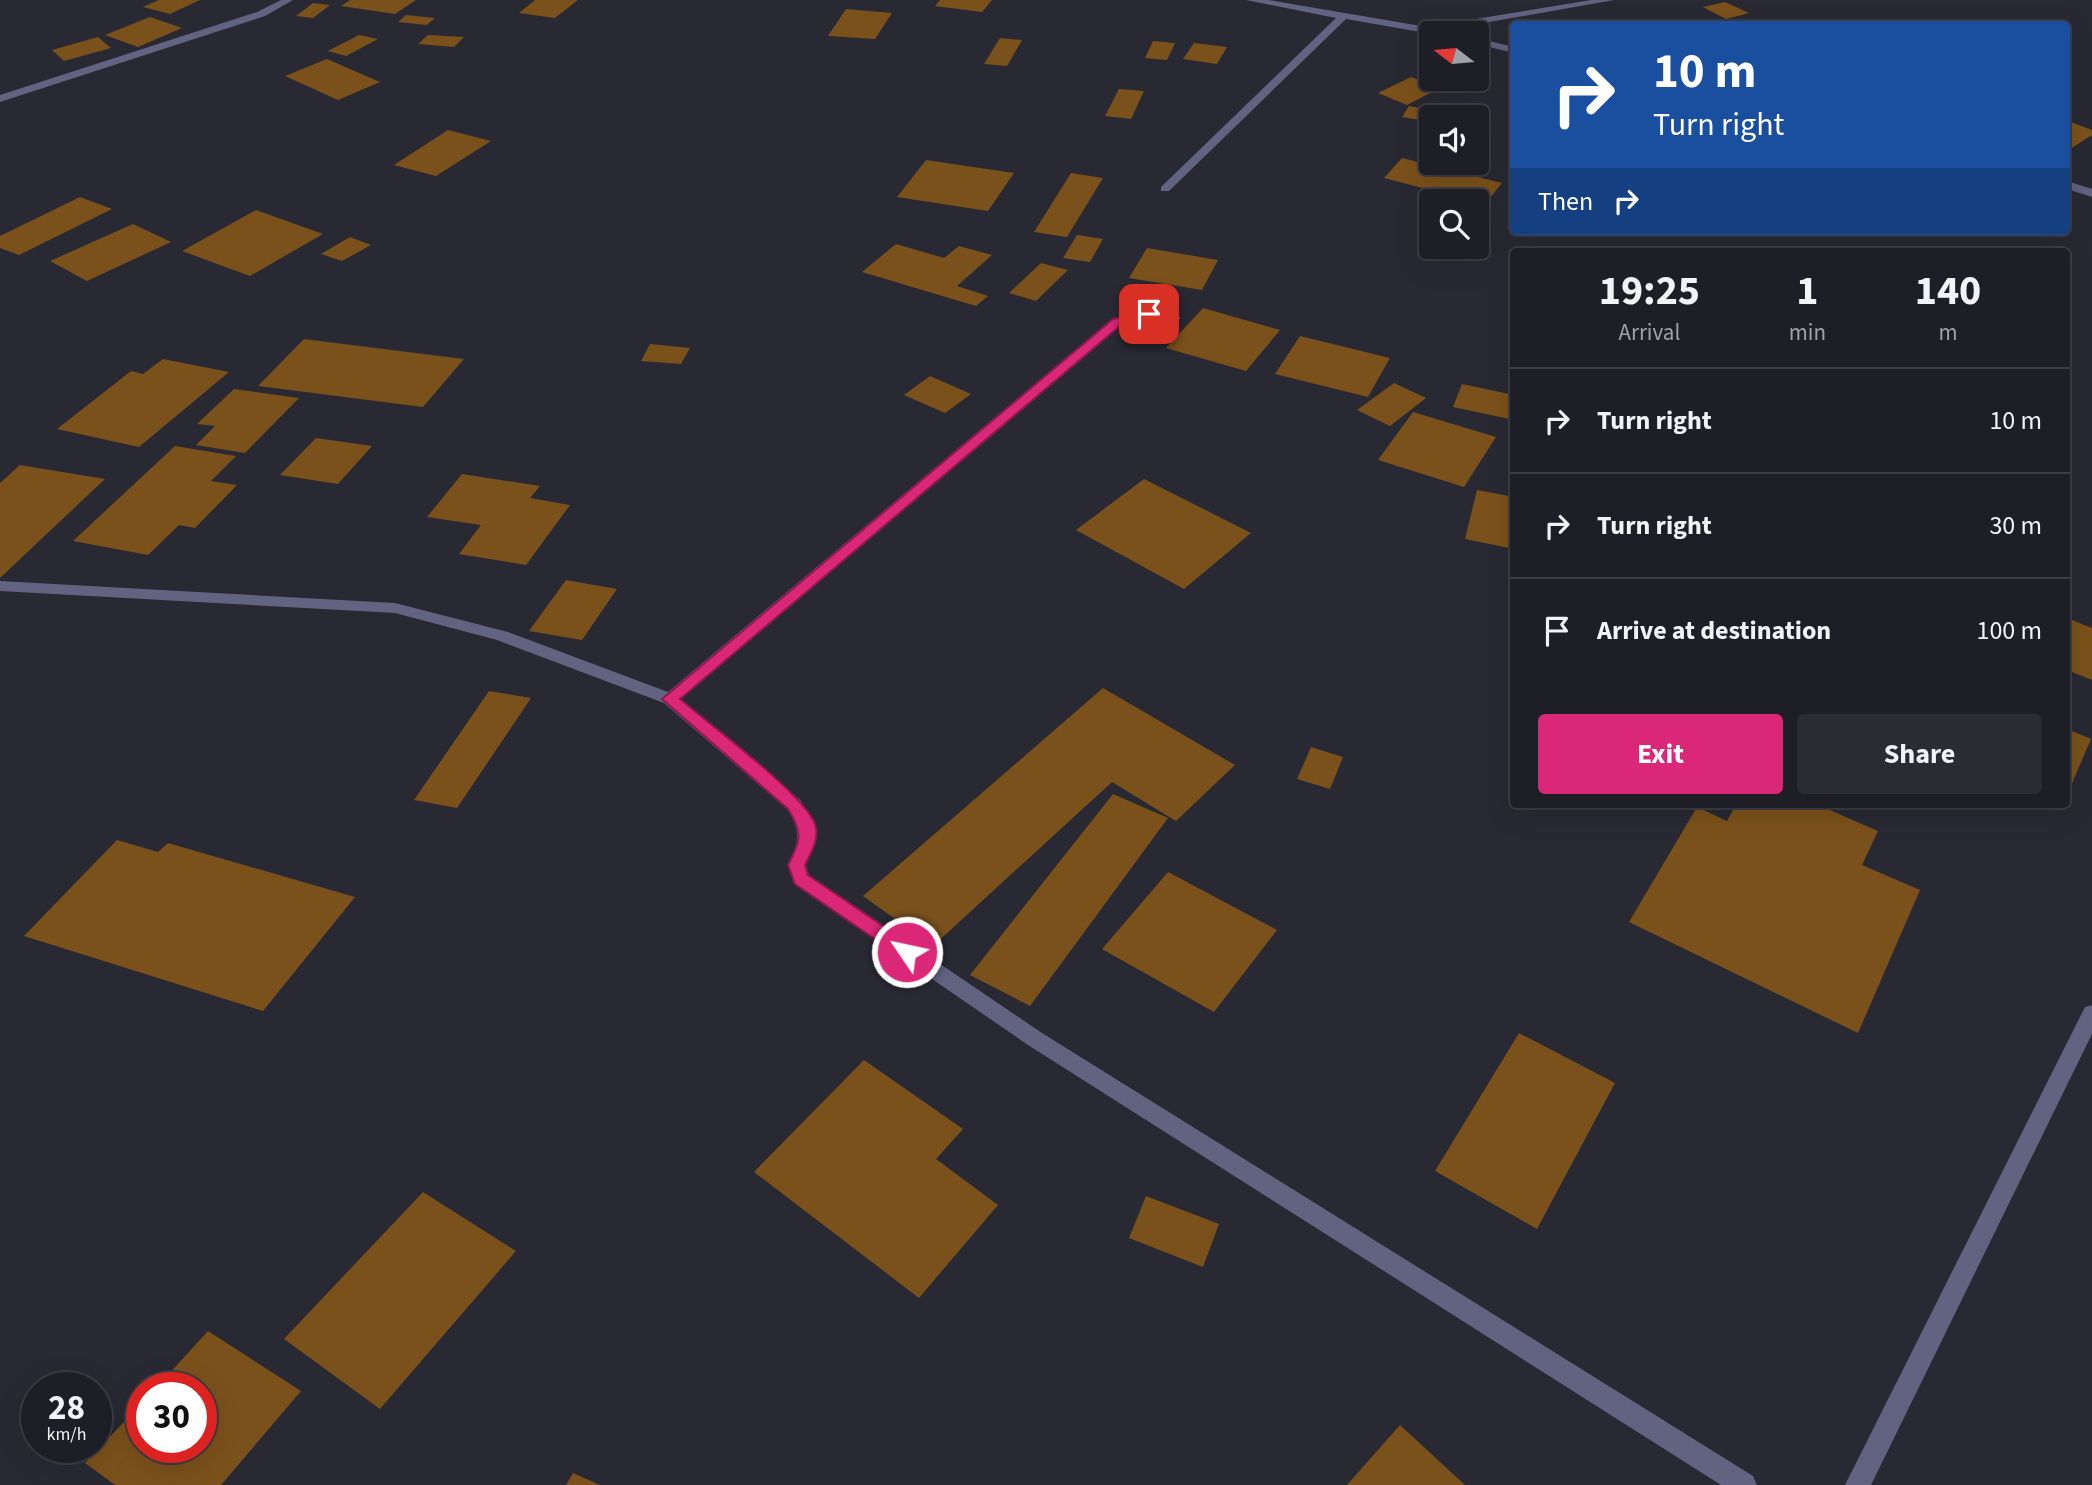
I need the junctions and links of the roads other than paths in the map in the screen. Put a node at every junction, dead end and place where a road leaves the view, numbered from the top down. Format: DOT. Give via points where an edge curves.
graph roads {
  1 [pos="288,0"];
  2 [pos="1251,0"];
  3 [pos="1609,0"];
  4 [pos="1266,1"];
  5 [pos="1345,15"];
  6 [pos="1482,21"];
  7 [pos="1419,28"];
  8 [pos="1489,44"];
  9 [pos="1510,49"];
  10 [pos="0,99"];
  11 [pos="2070,187"];
  12 [pos="1165,189"];
  13 [pos="2092,193"];
  14 [pos="1174,318"];
  15 [pos="0,586"];
  16 [pos="670,699"];
  17 [pos="2092,1013"];
  18 [pos="1744,1485"];
  19 [pos="1858,1485"];
  1 -- 10 [label="street" via="261,14"];
  2 -- 4 [label="street"];
  3 -- 6 [label="street"];
  4 -- 5 [label="street"];
  5 -- 7 [label="street"];
  5 -- 12 [label="street"];
  8 -- 9 [label="street"];
  11 -- 13 [label="street"];
  14 -- 16 [label="street" via="1138,315 1117,322"];
  15 -- 16 [label="street" via="395,608 502,636"];
  16 -- 18 [label="street" via="794,805 808,826 807,845 797,865 801,879 1035,1039"];
  17 -- 19 [label="street"];
}
